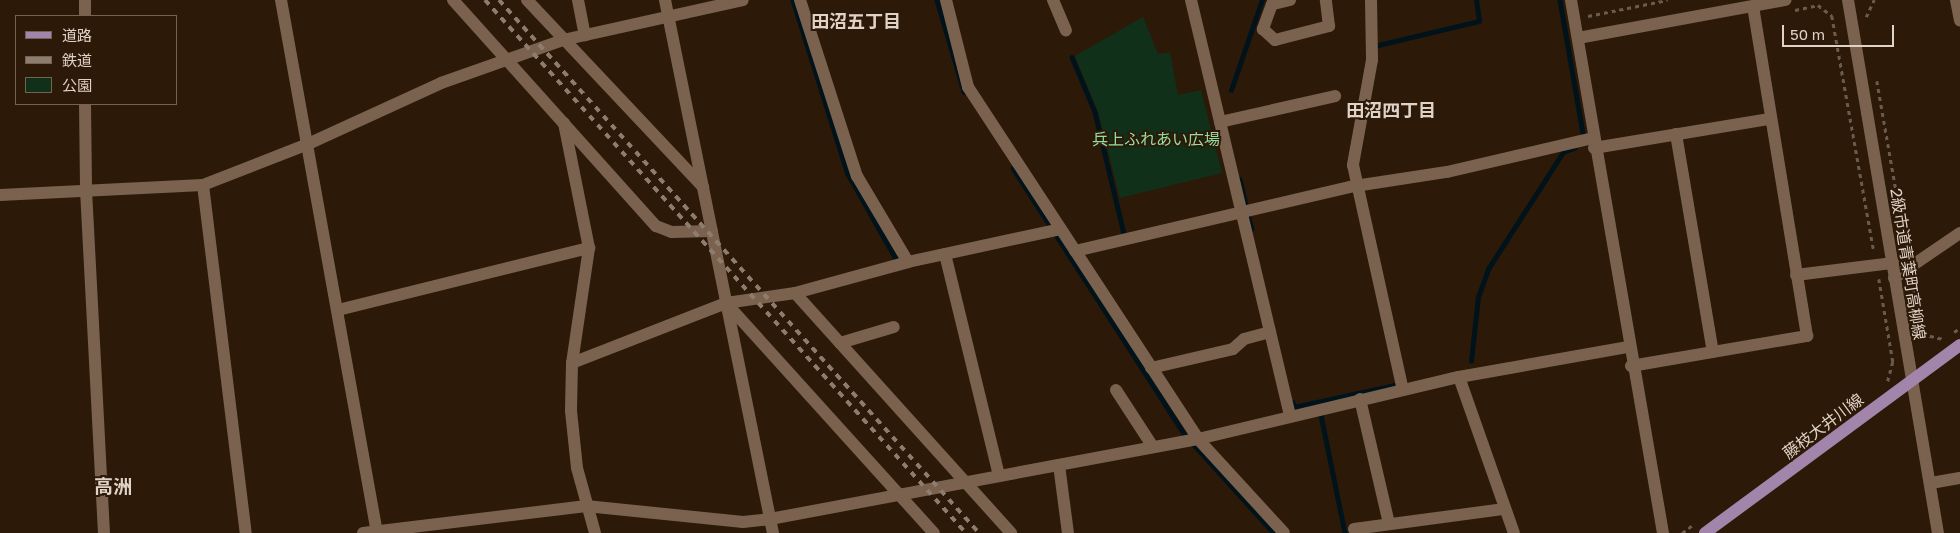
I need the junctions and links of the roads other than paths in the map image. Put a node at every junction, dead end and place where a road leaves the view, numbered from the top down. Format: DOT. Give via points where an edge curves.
graph roads {
  1 [pos="85,0"];
  2 [pos="281,0"];
  3 [pos="452,0"];
  4 [pos="527,0"];
  5 [pos="578,0"];
  6 [pos="665,0"];
  7 [pos="743,0"];
  8 [pos="800,0"];
  9 [pos="946,0"];
  10 [pos="1053,0"];
  11 [pos="1191,0"];
  12 [pos="1290,0"];
  13 [pos="1326,0"];
  14 [pos="1371,0"];
  15 [pos="1571,0"];
  16 [pos="1848,0"];
  17 [pos="1956,0"];
  18 [pos="1787,5"];
  19 [pos="1754,6"];
  20 [pos="85,15"];
  21 [pos="668,15"];
  22 [pos="1960,21"];
  23 [pos="1066,30"];
  24 [pos="585,35"];
  25 [pos="1578,38"];
  26 [pos="563,40"];
  27 [pos="508,62"];
  28 [pos="1335,96"];
  29 [pos="86,105"];
  30 [pos="1770,119"];
  31 [pos="1220,122"];
  32 [pos="564,123"];
  33 [pos="1676,134"];
  34 [pos="1589,142"];
  35 [pos="308,144"];
  36 [pos="203,186"];
  37 [pos="1355,186"];
  38 [pos="703,187"];
  39 [pos="86,190"];
  40 [pos="0,195"];
  41 [pos="1242,212"];
  42 [pos="1060,229"];
  43 [pos="712,231"];
  44 [pos="1960,233"];
  45 [pos="589,248"];
  46 [pos="1075,251"];
  47 [pos="945,254"];
  48 [pos="908,262"];
  49 [pos="1893,263"];
  50 [pos="1796,275"];
  51 [pos="1894,278"];
  52 [pos="795,293"];
  53 [pos="726,303"];
  54 [pos="338,310"];
  55 [pos="894,327"];
  56 [pos="1270,332"];
  57 [pos="840,343"];
  58 [pos="1960,345"];
  59 [pos="1628,347"];
  60 [pos="1713,352"];
  61 [pos="572,363"];
  62 [pos="1631,366"];
  63 [pos="1151,368"];
  64 [pos="1459,377"];
  65 [pos="1909,381"];
  66 [pos="1116,390"];
  67 [pos="1403,390"];
  68 [pos="1360,400"];
  69 [pos="1290,416"];
  70 [pos="1191,440"];
  71 [pos="1153,447"];
  72 [pos="1059,465"];
  73 [pos="999,476"];
  74 [pos="1960,478"];
  75 [pos="965,482"];
  76 [pos="1930,483"];
  77 [pos="900,495"];
  78 [pos="586,506"];
  79 [pos="1502,509"];
  80 [pos="770,519"];
  81 [pos="1389,524"];
  82 [pos="1354,529"];
  83 [pos="377,532"];
  84 [pos="104,533"];
  85 [pos="246,533"];
  86 [pos="363,533"];
  87 [pos="595,533"];
  88 [pos="773,533"];
  89 [pos="934,533"];
  90 [pos="1011,533"];
  91 [pos="1068,533"];
  92 [pos="1284,533"];
  93 [pos="1514,533"];
  94 [pos="1663,533"];
  95 [pos="1705,533"];
  96 [pos="1938,533"];
  1 -- 20 [label="street"];
  2 -- 35 [label="street"];
  3 -- 27 [label="street"];
  4 -- 26 [label="street"];
  5 -- 24 [label="street"];
  6 -- 21 [label="street"];
  7 -- 21 [label="street"];
  8 -- 48 [label="street" via="857,176"];
  9 -- 42 [label="street" via="968,87"];
  10 -- 23 [label="street"];
  11 -- 31 [label="street"];
  12 -- 13 [label="street" via="1272,4 1263,29 1276,40 1329,26"];
  14 -- 37 [label="street" via="1372,60 1353,165"];
  15 -- 25 [label="street"];
  16 -- 49 [label="street, 2級市道青葉町高柳線"];
  17 -- 22 [label="street"];
  18 -- 19 [label="street"];
  19 -- 25 [label="street"];
  19 -- 30 [label="street"];
  21 -- 24 [label="street"];
  21 -- 38 [label="street"];
  24 -- 26 [label="street"];
  25 -- 34 [label="street"];
  26 -- 27 [label="street"];
  26 -- 38 [label="street"];
  27 -- 32 [label="street"];
  27 -- 35 [label="street" via="441,83"];
  28 -- 31 [label="street"];
  29 -- 39 [label="street"];
  30 -- 33 [label="street"];
  30 -- 50 [label="street"];
  31 -- 41 [label="street"];
  32 -- 43 [label="street" via="656,226 672,232"];
  32 -- 45 [label="street"];
  33 -- 34 [label="street"];
  33 -- 60 [label="street"];
  34 -- 37 [label="street" via="1447,172"];
  34 -- 59 [label="street"];
  35 -- 36 [label="street"];
  35 -- 54 [label="street"];
  36 -- 39 [label="street"];
  36 -- 85 [label="street"];
  37 -- 41 [label="street"];
  37 -- 67 [label="street"];
  38 -- 43 [label="street"];
  39 -- 40 [label="street"];
  39 -- 84 [label="street"];
  41 -- 46 [label="street"];
  41 -- 56 [label="street"];
  42 -- 46 [label="street"];
  42 -- 47 [label="street"];
  43 -- 53 [label="street"];
  44 -- 51 [label="street"];
  45 -- 54 [label="street"];
  45 -- 61 [label="street"];
  46 -- 63 [label="street"];
  47 -- 48 [label="street"];
  47 -- 73 [label="street"];
  48 -- 52 [label="street"];
  49 -- 50 [label="street"];
  49 -- 51 [label="street, 2級市道青葉町高柳線"];
  50 -- 60 [label="street" via="1807,336"];
  51 -- 65 [label="street, 2級市道青葉町高柳線"];
  52 -- 53 [label="street"];
  52 -- 57 [label="street"];
  53 -- 61 [label="street"];
  53 -- 77 [label="street"];
  53 -- 80 [label="street"];
  54 -- 83 [label="street"];
  55 -- 57 [label="street"];
  56 -- 63 [label="street" via="1244,339 1233,348"];
  56 -- 69 [label="street"];
  57 -- 75 [label="street"];
  58 -- 65 [label="main road, 藤枝大井川線"];
  59 -- 62 [label="street"];
  59 -- 64 [label="street"];
  60 -- 62 [label="street"];
  61 -- 78 [label="street" via="571,411"];
  62 -- 94 [label="street"];
  63 -- 70 [label="street"];
  64 -- 67 [label="street"];
  64 -- 79 [label="street"];
  65 -- 76 [label="street, 2級市道青葉町高柳線"];
  65 -- 95 [label="main road, 藤枝大井川線"];
  66 -- 71 [label="street"];
  67 -- 68 [label="street"];
  68 -- 69 [label="street"];
  68 -- 81 [label="street"];
  69 -- 70 [label="street"];
  70 -- 71 [label="street"];
  70 -- 92 [label="street"];
  71 -- 72 [label="street"];
  72 -- 73 [label="street"];
  72 -- 91 [label="street"];
  73 -- 75 [label="street"];
  74 -- 76 [label="street"];
  75 -- 77 [label="street"];
  75 -- 90 [label="street"];
  76 -- 96 [label="street, 2級市道青葉町高柳線"];
  77 -- 80 [label="street"];
  77 -- 89 [label="street"];
  78 -- 80 [label="street" via="743,522"];
  78 -- 83 [label="street"];
  78 -- 87 [label="street"];
  79 -- 81 [label="street"];
  79 -- 93 [label="street"];
  80 -- 88 [label="street"];
  81 -- 82 [label="street"];
  83 -- 86 [label="street"];
}
